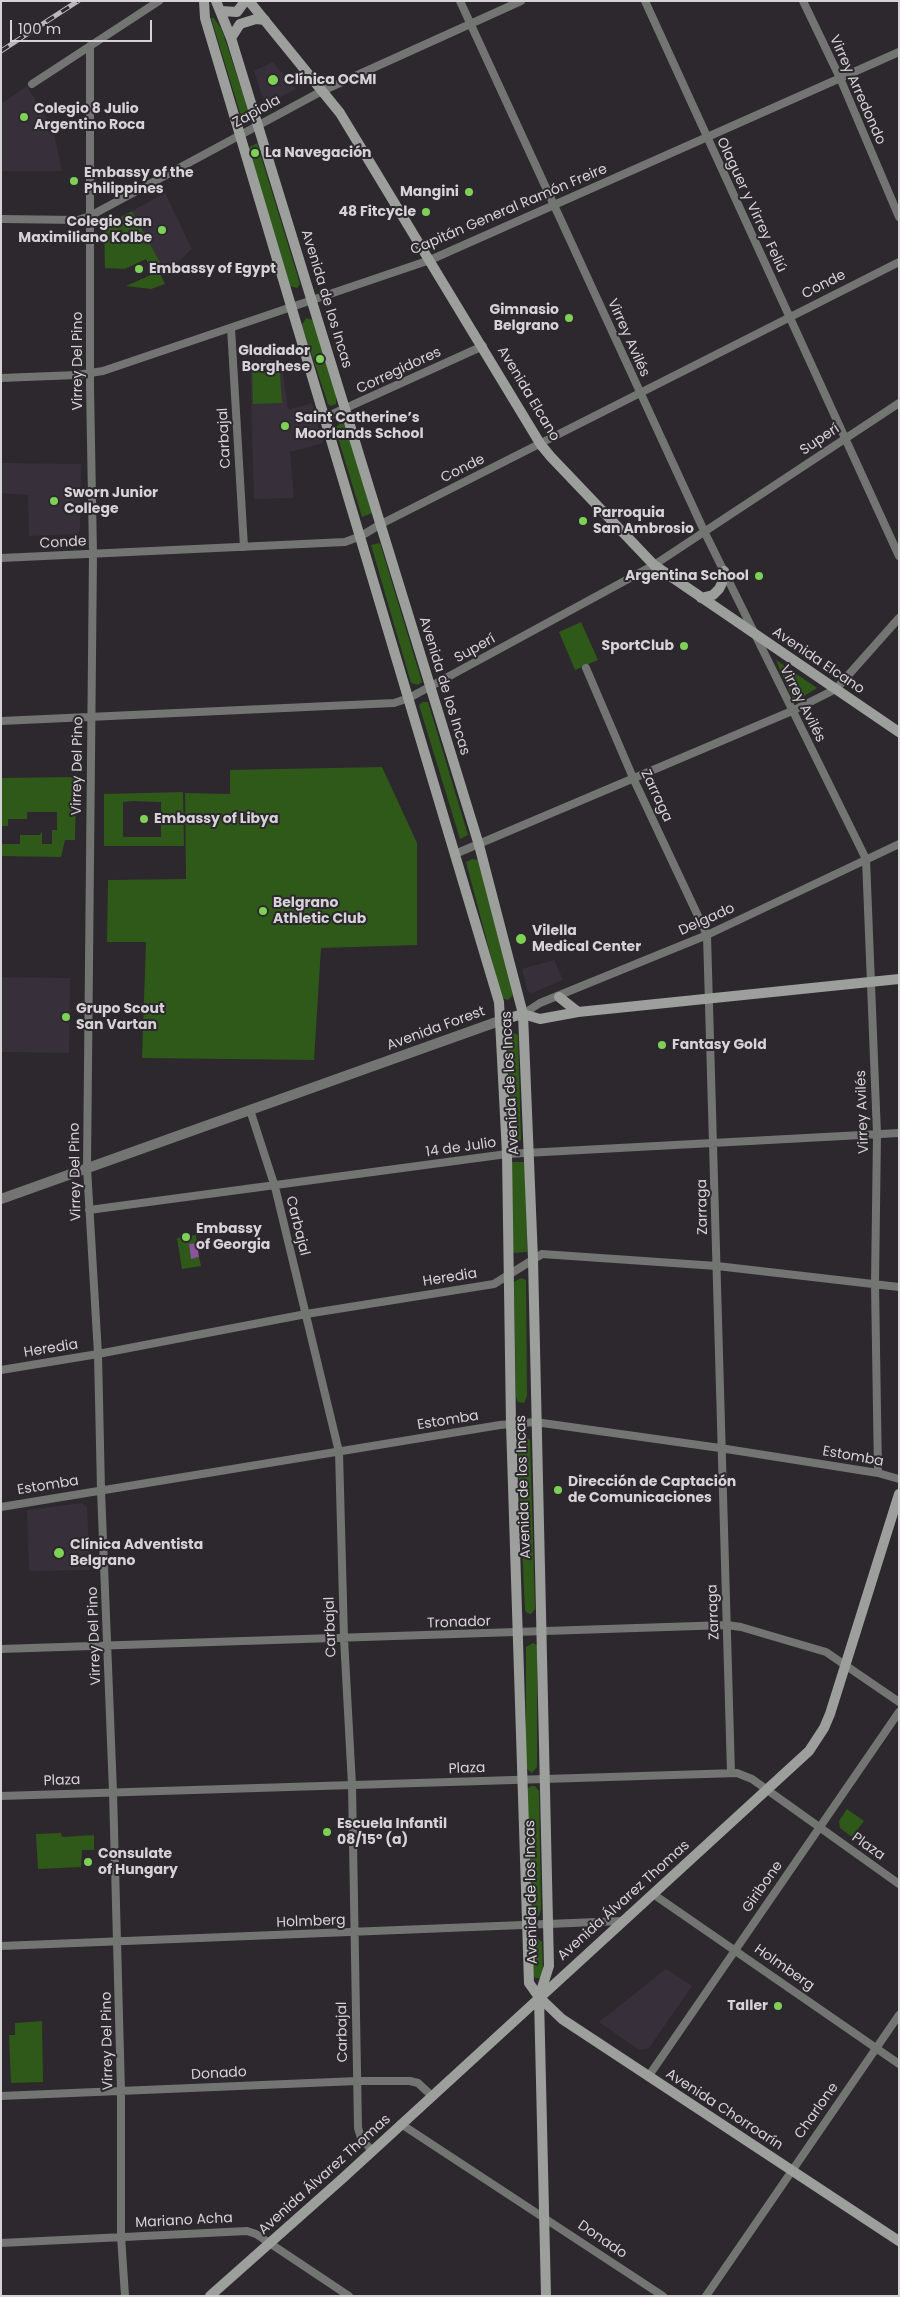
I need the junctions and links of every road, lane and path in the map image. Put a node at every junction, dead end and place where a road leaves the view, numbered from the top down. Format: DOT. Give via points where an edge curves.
graph roads {
  1 [pos="159,1"];
  2 [pos="204,1"];
  3 [pos="216,1"];
  4 [pos="247,1"];
  5 [pos="460,1"];
  6 [pos="521,1"];
  7 [pos="645,1"];
  8 [pos="804,1"];
  9 [pos="221,11"];
  10 [pos="265,20"];
  11 [pos="470,24"];
  12 [pos="231,38"];
  13 [pos="90,46"];
  14 [pos="899,52"];
  15 [pos="840,78"];
  16 [pos="32,84"];
  17 [pos="322,90"];
  18 [pos="258,126"];
  19 [pos="240,136"];
  20 [pos="706,138"];
  21 [pos="555,205"];
  22 [pos="90,216"];
  23 [pos="899,217"];
  24 [pos="1,219"];
  25 [pos="430,260"];
  26 [pos="899,262"];
  27 [pos="312,300"];
  28 [pos="291,307"];
  29 [pos="790,316"];
  30 [pos="231,328"];
  31 [pos="483,346"];
  32 [pos="90,374"];
  33 [pos="1,378"];
  34 [pos="639,393"];
  35 [pos="899,403"];
  36 [pos="346,409"];
  37 [pos="326,418"];
  38 [pos="845,438"];
  39 [pos="541,445"];
  40 [pos="381,524"];
  41 [pos="705,533"];
  42 [pos="361,536"];
  43 [pos="244,546"];
  44 [pos="93,554"];
  45 [pos="899,556"];
  46 [pos="1,558"];
  47 [pos="654,566"];
  48 [pos="724,571"];
  49 [pos="701,598"];
  50 [pos="899,618"];
  51 [pos="753,633"];
  52 [pos="586,668"];
  53 [pos="430,688"];
  54 [pos="836,689"];
  55 [pos="409,698"];
  56 [pos="792,711"];
  57 [pos="91,716"];
  58 [pos="1,722"];
  59 [pos="899,732"];
  60 [pos="634,780"];
  61 [pos="899,844"];
  62 [pos="479,845"];
  63 [pos="456,854"];
  64 [pos="866,859"];
  65 [pos="707,934"];
  66 [pos="899,979"];
  67 [pos="870,982"];
  68 [pos="559,997"];
  69 [pos="709,1000"];
  70 [pos="578,1012"];
  71 [pos="523,1014"];
  72 [pos="502,1020"];
  73 [pos="250,1110"];
  74 [pos="899,1133"];
  75 [pos="877,1134"];
  76 [pos="714,1143"];
  77 [pos="529,1153"];
  78 [pos="507,1154"];
  79 [pos="87,1168"];
  80 [pos="275,1186"];
  81 [pos="1,1199"];
  82 [pos="89,1210"];
  83 [pos="533,1259"];
  84 [pos="717,1266"];
  85 [pos="508,1274"];
  86 [pos="876,1284"];
  87 [pos="899,1287"];
  88 [pos="306,1314"];
  89 [pos="98,1354"];
  90 [pos="1,1370"];
  91 [pos="535,1422"];
  92 [pos="511,1424"];
  93 [pos="720,1448"];
  94 [pos="340,1452"];
  95 [pos="878,1472"];
  96 [pos="899,1479"];
  97 [pos="101,1490"];
  98 [pos="899,1494"];
  99 [pos="1,1506"];
  100 [pos="727,1625"];
  101 [pos="519,1633"];
  102 [pos="542,1633"];
  103 [pos="344,1638"];
  104 [pos="108,1646"];
  105 [pos="1,1649"];
  106 [pos="844,1664"];
  107 [pos="899,1702"];
  108 [pos="899,1712"];
  109 [pos="731,1773"];
  110 [pos="544,1779"];
  111 [pos="523,1780"];
  112 [pos="352,1786"];
  113 [pos="767,1790"];
  114 [pos="113,1792"];
  115 [pos="1,1796"];
  116 [pos="819,1828"];
  117 [pos="899,1884"];
  118 [pos="652,1894"];
  119 [pos="622,1921"];
  120 [pos="548,1924"];
  121 [pos="526,1925"];
  122 [pos="354,1933"];
  123 [pos="118,1943"];
  124 [pos="1,1946"];
  125 [pos="735,1948"];
  126 [pos="539,1997"];
  127 [pos="899,2015"];
  128 [pos="876,2048"];
  129 [pos="899,2064"];
  130 [pos="648,2077"];
  131 [pos="357,2081"];
  132 [pos="122,2091"];
  133 [pos="1,2096"];
  134 [pos="432,2096"];
  135 [pos="401,2124"];
  136 [pos="372,2151"];
  137 [pos="790,2170"];
  138 [pos="545,2217"];
  139 [pos="121,2236"];
  140 [pos="899,2241"];
  141 [pos="1,2243"];
  142 [pos="269,2243"];
  143 [pos="345,2295"];
  144 [pos="125,2296"];
  145 [pos="210,2296"];
  146 [pos="546,2296"];
  147 [pos="663,2296"];
  148 [pos="706,2296"];
  1 -- 13 [label="street"];
  2 -- 19 [label="main road, Avenida de los Incas" via="205,18"];
  3 -- 9 [label="main road, Avenida de los Incas"];
  4 -- 9 [label="main road" via="238,12"];
  4 -- 10 [label="main road, Avenida Elcano"];
  5 -- 11 [label="street, Virrey Avilés"];
  6 -- 11 [label="street, Zapiola"];
  7 -- 20 [label="street, Olaguer y Virrey Feliú"];
  8 -- 15 [label="street, Virrey Arredondo"];
  9 -- 12 [label="main road, Avenida de los Incas"];
  10 -- 12 [label="main road" via="240,24"];
  10 -- 17 [label="main road, Avenida Elcano"];
  11 -- 17 [label="street, Zapiola"];
  11 -- 21 [label="street, Virrey Avilés"];
  12 -- 18 [label="main road, Avenida de los Incas"];
  13 -- 16 [label="street"];
  13 -- 22 [label="street, Virrey Del Pino"];
  14 -- 15 [label="street, Capitán General Ramón Freire"];
  15 -- 20 [label="street, Capitán General Ramón Freire"];
  15 -- 23 [label="street, Virrey Arredondo"];
  17 -- 18 [label="street, Zapiola"];
  17 -- 25 [label="main road, Avenida Elcano" via="340,113"];
  18 -- 19 [label="street, Zapiola"];
  18 -- 27 [label="main road, Avenida de los Incas"];
  19 -- 22 [label="street, Zapiola"];
  19 -- 28 [label="main road, Avenida de los Incas"];
  20 -- 21 [label="street, Capitán General Ramón Freire"];
  20 -- 29 [label="street, Olaguer y Virrey Feliú"];
  21 -- 25 [label="street, Capitán General Ramón Freire"];
  21 -- 34 [label="street, Virrey Avilés"];
  22 -- 24 [label="street, Zapiola" via="78,220"];
  22 -- 32 [label="street, Virrey Del Pino"];
  25 -- 27 [label="street, Capitán General Ramón Freire"];
  25 -- 31 [label="main road, Avenida Elcano"];
  26 -- 29 [label="street, Conde"];
  27 -- 28 [label="street, Capitán General Ramón Freire"];
  27 -- 36 [label="main road, Avenida de los Incas"];
  28 -- 30 [label="street, Capitán General Ramón Freire"];
  28 -- 37 [label="main road, Avenida de los Incas"];
  29 -- 34 [label="street, Conde"];
  29 -- 38 [label="street, Olaguer y Virrey Feliú"];
  30 -- 32 [label="street, Capitán General Ramón Freire"];
  30 -- 43 [label="street, Carbajal"];
  31 -- 36 [label="street, Corregidores"];
  31 -- 39 [label="main road, Avenida Elcano"];
  32 -- 33 [label="street, Capitán General Ramón Freire"];
  32 -- 44 [label="street, Virrey Del Pino"];
  34 -- 39 [label="street, Conde"];
  34 -- 41 [label="street, Virrey Avilés"];
  35 -- 38 [label="street, Superí"];
  36 -- 37 [label="street, Corregidores"];
  36 -- 40 [label="main road, Avenida de los Incas"];
  37 -- 42 [label="main road, Avenida de los Incas"];
  38 -- 41 [label="street, Superí"];
  38 -- 45 [label="street, Olaguer y Virrey Feliú"];
  39 -- 40 [label="street, Conde"];
  39 -- 47 [label="main road, Avenida Elcano"];
  40 -- 42 [label="street, Conde"];
  40 -- 53 [label="main road, Avenida de los Incas"];
  41 -- 47 [label="street, Superí"];
  41 -- 48 [label="street, Virrey Avilés"];
  42 -- 43 [label="street, Conde" via="345,542"];
  42 -- 55 [label="main road, Avenida de los Incas"];
  43 -- 44 [label="street, Conde"];
  44 -- 46 [label="street, Conde"];
  44 -- 57 [label="street, Virrey Del Pino"];
  47 -- 49 [label="main road, Avenida Elcano"];
  47 -- 53 [label="street, Superí"];
  48 -- 49 [label="main road" via="722,583 713,595"];
  48 -- 51 [label="street, Virrey Avilés"];
  49 -- 51 [label="main road, Avenida Elcano"];
  50 -- 54 [label="street"];
  51 -- 54 [label="main road, Avenida Elcano"];
  51 -- 56 [label="street, Virrey Avilés"];
  52 -- 60 [label="street, Zarraga"];
  53 -- 55 [label="street, Superí"];
  53 -- 62 [label="main road, Avenida de los Incas"];
  54 -- 56 [label="street"];
  54 -- 59 [label="main road, Avenida Elcano"];
  55 -- 57 [label="street, Superí" via="394,703"];
  55 -- 63 [label="main road, Avenida de los Incas"];
  56 -- 60 [label="street"];
  56 -- 64 [label="street, Virrey Avilés"];
  57 -- 58 [label="street, Superí"];
  57 -- 79 [label="street, Virrey Del Pino"];
  60 -- 62 [label="street"];
  60 -- 65 [label="street, Zarraga"];
  61 -- 64 [label="street, Delgado"];
  62 -- 63 [label="street"];
  62 -- 71 [label="main road, Avenida de los Incas"];
  63 -- 72 [label="main road, Avenida de los Incas"];
  64 -- 65 [label="street, Delgado"];
  64 -- 67 [label="street, Virrey Avilés"];
  65 -- 68 [label="street, Delgado"];
  65 -- 69 [label="street, Zarraga"];
  66 -- 67 [label="main road, Avenida Forest"];
  67 -- 69 [label="main road, Avenida Forest"];
  67 -- 75 [label="street, Virrey Avilés"];
  68 -- 70 [label="main road"];
  68 -- 71 [label="street, Delgado" via="540,1003"];
  69 -- 70 [label="main road, Avenida Forest"];
  69 -- 76 [label="street, Zarraga"];
  70 -- 71 [label="main road, Avenida Forest" via="540,1019"];
  71 -- 72 [label="main road, Avenida Forest"];
  71 -- 77 [label="main road, Avenida de los Incas"];
  72 -- 73 [label="street, Avenida Forest"];
  72 -- 78 [label="main road, Avenida de los Incas"];
  73 -- 79 [label="street, Avenida Forest"];
  73 -- 80 [label="street, Carbajal"];
  74 -- 75 [label="street, 14 de Julio"];
  75 -- 76 [label="street, 14 de Julio"];
  75 -- 86 [label="street, Virrey Avilés"];
  76 -- 77 [label="street, 14 de Julio"];
  76 -- 84 [label="street, Zarraga"];
  77 -- 78 [label="street, 14 de Julio"];
  77 -- 83 [label="main road, Avenida de los Incas"];
  78 -- 80 [label="street, 14 de Julio"];
  78 -- 85 [label="main road, Avenida de los Incas"];
  79 -- 81 [label="street, Avenida Forest"];
  79 -- 82 [label="street, Virrey Del Pino"];
  80 -- 82 [label="street, 14 de Julio"];
  80 -- 88 [label="street, Carbajal"];
  82 -- 89 [label="street, Virrey Del Pino"];
  83 -- 84 [label="street, Heredia" via="542,1254"];
  83 -- 85 [label="street, Heredia"];
  83 -- 91 [label="main road, Avenida de los Incas"];
  84 -- 86 [label="street, Heredia"];
  84 -- 93 [label="street, Zarraga"];
  85 -- 88 [label="street, Heredia" via="494,1284"];
  85 -- 92 [label="main road, Avenida de los Incas"];
  86 -- 87 [label="street, Heredia"];
  86 -- 95 [label="street, Virrey Avilés"];
  88 -- 89 [label="street, Heredia"];
  88 -- 94 [label="street, Carbajal"];
  89 -- 90 [label="street, Heredia"];
  89 -- 97 [label="street, Virrey Del Pino"];
  91 -- 92 [label="street, Estomba"];
  91 -- 93 [label="street, Estomba"];
  91 -- 102 [label="main road, Avenida de los Incas"];
  92 -- 94 [label="street, Estomba"];
  92 -- 101 [label="main road, Avenida de los Incas"];
  93 -- 95 [label="street, Estomba"];
  93 -- 100 [label="street, Zarraga"];
  94 -- 97 [label="street, Estomba"];
  94 -- 103 [label="street, Carbajal"];
  95 -- 96 [label="street, Estomba"];
  97 -- 99 [label="street, Estomba"];
  97 -- 104 [label="street, Virrey Del Pino"];
  98 -- 106 [label="main road, Avenida Álvarez Thomas"];
  100 -- 102 [label="street, Tronador"];
  100 -- 106 [label="street, Tronador" via="818,1649"];
  100 -- 109 [label="street, Zarraga"];
  101 -- 102 [label="street, Tronador"];
  101 -- 103 [label="street, Tronador"];
  101 -- 111 [label="main road, Avenida de los Incas"];
  102 -- 110 [label="main road, Avenida de los Incas"];
  103 -- 104 [label="street, Tronador"];
  103 -- 112 [label="street, Carbajal"];
  104 -- 105 [label="street, Tronador"];
  104 -- 114 [label="street, Virrey Del Pino"];
  106 -- 107 [label="street, Tronador"];
  106 -- 113 [label="main road, Avenida Álvarez Thomas" via="830,1714 817,1740"];
  108 -- 116 [label="street, Giribone"];
  109 -- 110 [label="street, Plaza"];
  109 -- 113 [label="street, Plaza" via="745,1775"];
  110 -- 111 [label="street, Plaza"];
  110 -- 120 [label="main road, Avenida de los Incas"];
  111 -- 112 [label="street, Plaza"];
  111 -- 121 [label="main road, Avenida de los Incas"];
  112 -- 114 [label="street, Plaza"];
  112 -- 122 [label="street, Carbajal"];
  113 -- 116 [label="street, Plaza"];
  113 -- 118 [label="main road, Avenida Álvarez Thomas"];
  114 -- 115 [label="street, Plaza"];
  114 -- 123 [label="street, Virrey Del Pino"];
  116 -- 117 [label="street, Plaza"];
  116 -- 125 [label="street, Giribone"];
  118 -- 119 [label="main road, Avenida Álvarez Thomas"];
  118 -- 125 [label="street, Holmberg"];
  119 -- 120 [label="street, Holmberg"];
  119 -- 126 [label="main road, Avenida Álvarez Thomas"];
  120 -- 121 [label="street, Holmberg"];
  120 -- 126 [label="main road, Avenida de los Incas" via="549,1966"];
  121 -- 122 [label="street, Holmberg"];
  121 -- 126 [label="main road, Avenida de los Incas" via="529,1983"];
  122 -- 123 [label="street, Holmberg"];
  122 -- 131 [label="street, Carbajal"];
  123 -- 124 [label="street, Holmberg"];
  123 -- 132 [label="street, Virrey Del Pino"];
  125 -- 128 [label="street, Holmberg"];
  125 -- 130 [label="street, Giribone"];
  126 -- 130 [label="main road, Avenida Chorroarín" via="562,2019"];
  126 -- 134 [label="main road, Avenida Álvarez Thomas"];
  126 -- 138 [label="main road, Avenida de los Incas"];
  127 -- 128 [label="street, Charlone"];
  128 -- 129 [label="street, Holmberg"];
  128 -- 137 [label="street, Charlone"];
  130 -- 137 [label="main road, Avenida Chorroarín"];
  131 -- 132 [label="street, Donado"];
  131 -- 134 [label="street, Donado" via="410,2081 418,2083"];
  131 -- 136 [label="street, Carbajal" via="358,2128 361,2138"];
  132 -- 133 [label="street, Donado"];
  132 -- 139 [label="street, Virrey Del Pino"];
  134 -- 135 [label="main road, Avenida Álvarez Thomas"];
  135 -- 136 [label="main road, Avenida Álvarez Thomas"];
  135 -- 138 [label="street, Donado"];
  136 -- 142 [label="main road, Avenida Álvarez Thomas"];
  137 -- 140 [label="main road, Avenida Chorroarín"];
  137 -- 148 [label="street, Charlone"];
  138 -- 146 [label="main road, Avenida de los Incas"];
  138 -- 147 [label="street, Donado"];
  139 -- 141 [label="street, Mariano Acha"];
  139 -- 142 [label="street, Mariano Acha" via="237,2230 256,2234"];
  139 -- 144 [label="street, Virrey Del Pino"];
  142 -- 143 [label="street, Mariano Acha"];
  142 -- 145 [label="main road, Avenida Álvarez Thomas"];
}
